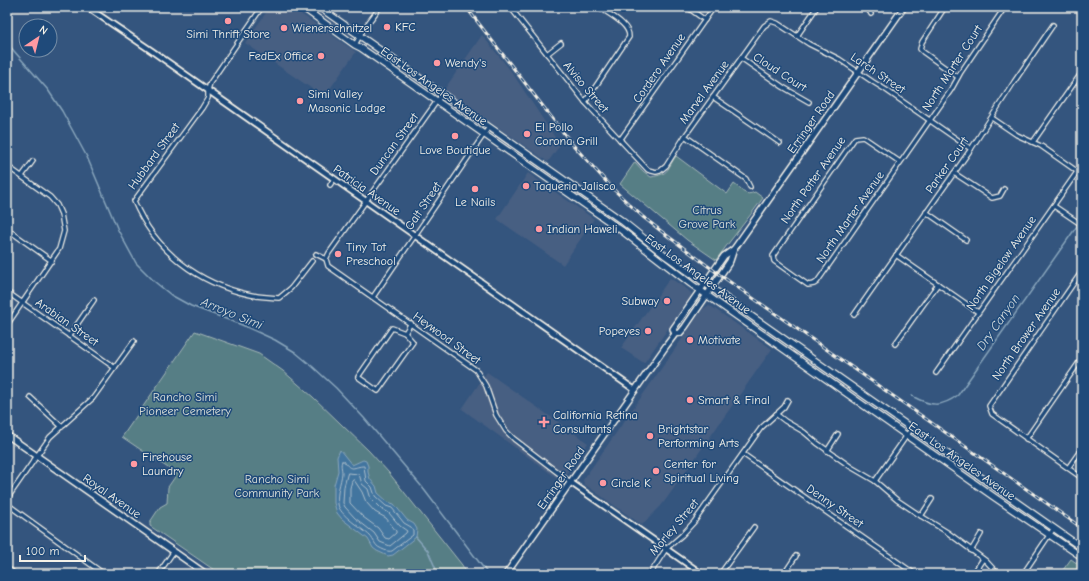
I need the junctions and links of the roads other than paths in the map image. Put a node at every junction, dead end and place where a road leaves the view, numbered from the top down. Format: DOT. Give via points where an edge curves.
graph roads {
  1 [pos="87,7"];
  2 [pos="262,7"];
  3 [pos="302,7"];
  4 [pos="319,7"];
  5 [pos="380,7"];
  6 [pos="510,7"];
  7 [pos="599,7"];
  8 [pos="687,7"];
  9 [pos="714,7"];
  10 [pos="817,7"];
  11 [pos="867,7"];
  12 [pos="904,7"];
  13 [pos="945,7"];
  14 [pos="1005,7"];
  15 [pos="871,14"];
  16 [pos="705,20"];
  17 [pos="770,21"];
  18 [pos="1054,25"];
  19 [pos="797,36"];
  20 [pos="360,37"];
  21 [pos="561,43"];
  22 [pos="355,46"];
  23 [pos="547,54"];
  24 [pos="741,58"];
  25 [pos="858,72"];
  26 [pos="1082,72"];
  27 [pos="958,77"];
  28 [pos="208,90"];
  29 [pos="442,95"];
  30 [pos="714,97"];
  31 [pos="437,101"];
  32 [pos="585,102"];
  33 [pos="809,102"];
  34 [pos="992,118"];
  35 [pos="930,120"];
  36 [pos="488,127"];
  37 [pos="484,134"];
  38 [pos="685,136"];
  39 [pos="620,140"];
  40 [pos="1033,142"];
  41 [pos="780,144"];
  42 [pos="971,149"];
  43 [pos="33,161"];
  44 [pos="900,162"];
  45 [pos="1082,165"];
  46 [pos="7,166"];
  47 [pos="654,172"];
  48 [pos="1078,172"];
  49 [pos="954,173"];
  50 [pos="22,176"];
  51 [pos="334,179"];
  52 [pos="330,185"];
  53 [pos="750,187"];
  54 [pos="1004,189"];
  55 [pos="366,201"];
  56 [pos="1054,206"];
  57 [pos="926,212"];
  58 [pos="1082,225"];
  59 [pos="7,230"];
  60 [pos="415,236"];
  61 [pos="966,240"];
  62 [pos="734,249"];
  63 [pos="316,254"];
  64 [pos="896,255"];
  65 [pos="774,258"];
  66 [pos="326,259"];
  67 [pos="52,261"];
  68 [pos="312,261"];
  69 [pos="1082,271"];
  70 [pos="705,283"];
  71 [pos="938,284"];
  72 [pos="712,288"];
  73 [pos="700,290"];
  74 [pos="7,292"];
  75 [pos="707,295"];
  76 [pos="373,297"];
  77 [pos="94,300"];
  78 [pos="22,303"];
  79 [pos="978,312"];
  80 [pos="854,315"];
  81 [pos="411,323"];
  82 [pos="7,325"];
  83 [pos="405,333"];
  84 [pos="675,334"];
  85 [pos="68,336"];
  86 [pos="134,341"];
  87 [pos="896,344"];
  88 [pos="1082,358"];
  89 [pos="115,368"];
  90 [pos="936,372"];
  91 [pos="635,390"];
  92 [pos="30,396"];
  93 [pos="788,400"];
  94 [pos="776,414"];
  95 [pos="62,427"];
  96 [pos="912,428"];
  97 [pos="838,434"];
  98 [pos="7,435"];
  99 [pos="907,435"];
  100 [pos="1026,439"];
  101 [pos="1082,448"];
  102 [pos="827,450"];
  103 [pos="743,454"];
  104 [pos="37,456"];
  105 [pos="1068,468"];
  106 [pos="1082,478"];
  107 [pos="875,481"];
  108 [pos="570,482"];
  109 [pos="7,499"];
  110 [pos="932,499"];
  111 [pos="7,504"];
  112 [pos="921,516"];
  113 [pos="754,527"];
  114 [pos="1054,528"];
  115 [pos="981,534"];
  116 [pos="1050,535"];
  117 [pos="1082,548"];
  118 [pos="666,549"];
  119 [pos="174,551"];
  120 [pos="971,551"];
  121 [pos="796,556"];
  122 [pos="1082,557"];
  123 [pos="983,559"];
  124 [pos="7,568"];
  125 [pos="15,574"];
  126 [pos="104,574"];
  127 [pos="158,574"];
  128 [pos="206,574"];
  129 [pos="506,574"];
  130 [pos="650,574"];
  131 [pos="702,574"];
  132 [pos="720,574"];
  133 [pos="784,574"];
  134 [pos="915,574"];
  135 [pos="973,574"];
  136 [pos="998,574"];
  137 [pos="1023,574"];
  1 -- 28 [label="street, Patricia Avenue"];
  2 -- 28 [label="street, Hubbard Street" via="210,83"];
  3 -- 22 [label="main road, East Los Angeles Avenue"];
  4 -- 20 [label="main road, East Los Angeles Avenue"];
  5 -- 20 [label="street"];
  6 -- 23 [label="street, Alviso Street"];
  7 -- 32 [label="street" via="624,25 629,37"];
  8 -- 16 [label="street"];
  9 -- 16 [label="street, Cordero Avenue"];
  10 -- 19 [label="street"];
  11 -- 15 [label="street"];
  12 -- 25 [label="main road, Erringer Road"];
  13 -- 27 [label="street" via="920,49"];
  14 -- 27 [label="street, North Marter Court"];
  16 -- 39 [label="street, Cordero Avenue"];
  17 -- 19 [label="street, Larch Street" via="777,22"];
  17 -- 24 [label="street, Marvel Avenue"];
  18 -- 34 [label="street, Parker Court"];
  19 -- 25 [label="street, Larch Street"];
  20 -- 22 [label="street"];
  20 -- 29 [label="main road, East Los Angeles Avenue"];
  21 -- 23 [label="street"];
  22 -- 31 [label="main road, East Los Angeles Avenue" via="362,48"];
  23 -- 32 [label="street, Alviso Street"];
  24 -- 30 [label="street, Marvel Avenue"];
  24 -- 33 [label="street, Cloud Court"];
  25 -- 35 [label="street, Larch Street"];
  25 -- 62 [label="main road, Erringer Road"];
  26 -- 40 [label="street"];
  27 -- 35 [label="street, North Marter Court"];
  28 -- 51 [label="street, Patricia Avenue"];
  28 -- 68 [label="street, Hubbard Street" via="208,98 202,108 134,201 141,216 156,238 182,264 205,279 251,295 279,298 291,288"];
  29 -- 31 [label="street, Duncan Street"];
  29 -- 36 [label="main road, East Los Angeles Avenue"];
  30 -- 38 [label="street, Marvel Avenue"];
  30 -- 41 [label="street"];
  31 -- 37 [label="main road, East Los Angeles Avenue"];
  31 -- 55 [label="street, Duncan Street"];
  32 -- 39 [label="street, Alviso Street"];
  34 -- 40 [label="street" via="1016,135"];
  34 -- 42 [label="street, Parker Court"];
  35 -- 42 [label="street, Larch Street"];
  35 -- 44 [label="street, North Marter Avenue"];
  36 -- 37 [label="street, Galt Street"];
  36 -- 70 [label="main road, East Los Angeles Avenue" via="621,220"];
  37 -- 60 [label="street, Galt Street"];
  37 -- 73 [label="main road, East Los Angeles Avenue" via="621,230"];
  38 -- 47 [label="street, Marvel Avenue" via="666,166"];
  38 -- 53 [label="street" via="746,178"];
  39 -- 47 [label="street, Alviso Street" via="648,170"];
  40 -- 48 [label="street"];
  42 -- 49 [label="street, Parker Court"];
  43 -- 50 [label="street"];
  44 -- 65 [label="street, North Potter Avenue" via="866,139 855,138"];
  44 -- 65 [label="street, North Marter Avenue" via="814,284 808,285 776,263"];
  45 -- 48 [label="street, North Bigelow Avenue"];
  46 -- 50 [label="street"];
  48 -- 56 [label="street, North Bigelow Avenue"];
  49 -- 54 [label="street" via="988,197 1000,196"];
  49 -- 57 [label="street, Parker Court"];
  50 -- 67 [label="street" via="50,197 56,204 64,224 62,243"];
  51 -- 52 [label="street"];
  51 -- 55 [label="street, Patricia Avenue"];
  55 -- 60 [label="street, Patricia Avenue"];
  55 -- 66 [label="street, Duncan Street"];
  56 -- 58 [label="street"];
  56 -- 79 [label="street, North Bigelow Avenue"];
  57 -- 61 [label="street"];
  57 -- 64 [label="street, Parker Court"];
  59 -- 67 [label="street"];
  60 -- 76 [label="street, Galt Street"];
  60 -- 91 [label="street, Patricia Avenue"];
  62 -- 70 [label="main road, Erringer Road" via="724,256"];
  62 -- 72 [label="main road, Erringer Road" via="730,261"];
  63 -- 66 [label="street"];
  64 -- 71 [label="street"];
  64 -- 80 [label="street, Parker Court"];
  66 -- 76 [label="street, Heywood Street" via="328,266"];
  67 -- 78 [label="street"];
  69 -- 100 [label="street, North Brower Avenue" via="990,403 989,409 992,414"];
  70 -- 72 [label="main road, East Los Angeles Avenue"];
  70 -- 73 [label="main road, Erringer Road"];
  71 -- 79 [label="street"];
  71 -- 87 [label="street"];
  72 -- 75 [label="main road, Erringer Road"];
  72 -- 96 [label="main road, East Los Angeles Avenue"];
  73 -- 75 [label="main road, East Los Angeles Avenue"];
  73 -- 84 [label="main road, Erringer Road" via="673,329"];
  74 -- 78 [label="street, Arabian Street"];
  75 -- 84 [label="main road, Erringer Road" via="680,333"];
  75 -- 99 [label="main road, East Los Angeles Avenue"];
  76 -- 81 [label="street, Heywood Street"];
  77 -- 85 [label="street"];
  78 -- 82 [label="street"];
  78 -- 85 [label="street, Arabian Street"];
  79 -- 90 [label="street, North Bigelow Avenue"];
  81 -- 83 [label="street"];
  81 -- 108 [label="street, Heywood Street" via="476,370 506,431"];
  83 -- 83 [label="street" via="413,342 378,391 358,377 392,328"];
  84 -- 91 [label="main road, Erringer Road"];
  85 -- 89 [label="street, Arabian Street"];
  86 -- 89 [label="street"];
  88 -- 100 [label="street"];
  89 -- 95 [label="street" via="93,398"];
  91 -- 108 [label="main road, Erringer Road"];
  92 -- 95 [label="street"];
  93 -- 94 [label="street, Morley Street"];
  94 -- 102 [label="street"];
  94 -- 103 [label="street, Morley Street" via="761,428"];
  95 -- 104 [label="street" via="50,437"];
  96 -- 99 [label="street"];
  96 -- 114 [label="main road, East Los Angeles Avenue"];
  97 -- 102 [label="street"];
  98 -- 104 [label="main road, Royal Avenue"];
  99 -- 107 [label="street"];
  99 -- 116 [label="main road, East Los Angeles Avenue"];
  100 -- 105 [label="street"];
  101 -- 105 [label="street"];
  102 -- 107 [label="street"];
  103 -- 118 [label="street, Morley Street" via="694,522"];
  103 -- 134 [label="street, Denny Street"];
  104 -- 109 [label="street"];
  104 -- 119 [label="main road, Royal Avenue"];
  105 -- 106 [label="street"];
  107 -- 112 [label="street"];
  108 -- 118 [label="street, Heywood Street"];
  108 -- 129 [label="main road, Erringer Road"];
  110 -- 112 [label="street"];
  111 -- 126 [label="street"];
  112 -- 120 [label="street"];
  113 -- 132 [label="street"];
  114 -- 116 [label="street"];
  114 -- 117 [label="main road, East Los Angeles Avenue"];
  115 -- 120 [label="street"];
  116 -- 122 [label="main road, East Los Angeles Avenue"];
  116 -- 137 [label="street"];
  118 -- 130 [label="street, Morley Street"];
  118 -- 131 [label="street, Heywood Street"];
  119 -- 127 [label="street"];
  119 -- 128 [label="main road, Royal Avenue"];
  120 -- 123 [label="street"];
  121 -- 133 [label="street"];
  123 -- 135 [label="street"];
  123 -- 136 [label="street"];
  124 -- 125 [label="street"];
}
